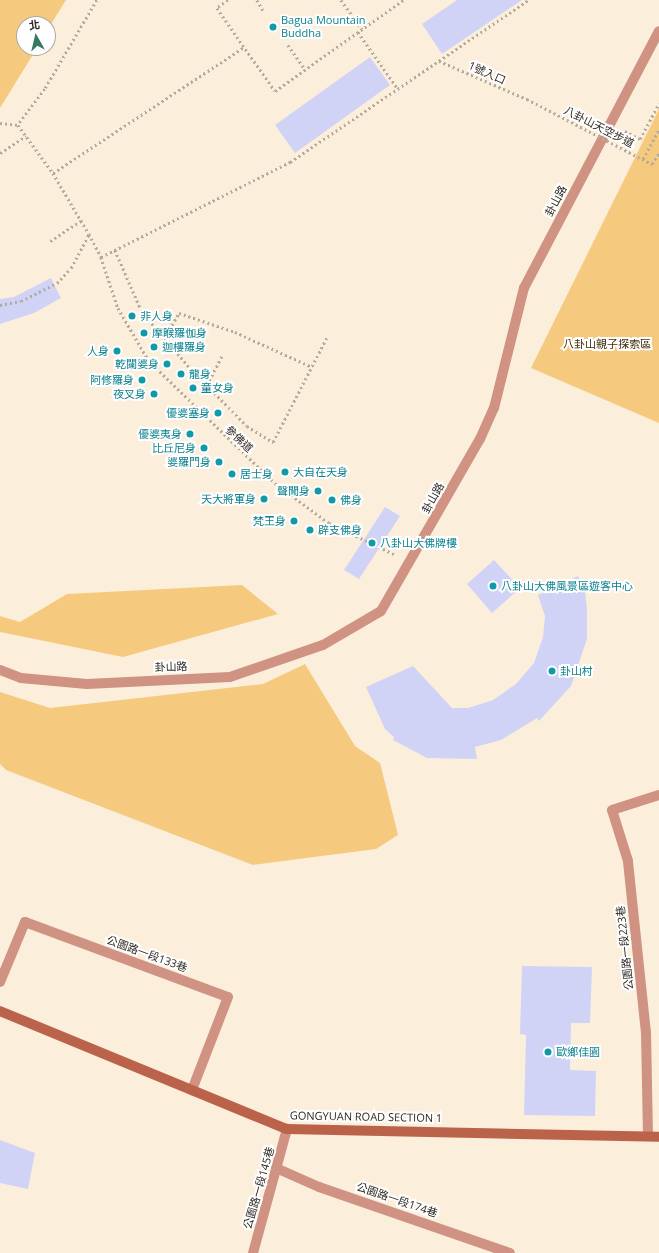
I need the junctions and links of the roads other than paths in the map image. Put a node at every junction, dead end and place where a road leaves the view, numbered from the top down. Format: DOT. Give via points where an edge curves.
graph roads {
  1 [pos="659,31"];
  2 [pos="0,670"];
  3 [pos="659,795"];
  4 [pos="0,982"];
  5 [pos="0,1011"];
  6 [pos="192,1090"];
  7 [pos="287,1129"];
  8 [pos="648,1136"];
  9 [pos="659,1136"];
  10 [pos="276,1168"];
  11 [pos="253,1253"];
  12 [pos="510,1253"];
  1 -- 2 [label="street, 卦山路" via="524,288 494,408 480,439 381,610 323,645 230,677 87,684 21,678"];
  3 -- 8 [label="street, 公園路一段223巷" via="612,810 628,861 646,1033"];
  4 -- 6 [label="street, 公園路一段133巷" via="24,922 228,997"];
  5 -- 6 [label="main road, GONGYUAN ROAD SECTION 1"];
  6 -- 7 [label="main road, GONGYUAN ROAD SECTION 1"];
  7 -- 8 [label="main road, GONGYUAN ROAD SECTION 1"];
  7 -- 10 [label="street, 公園路一段145巷"];
  8 -- 9 [label="main road, GONGYUAN ROAD SECTION 1"];
  10 -- 11 [label="street, 公園路一段145巷"];
  10 -- 12 [label="street, 公園路一段174巷" via="320,1187"];
}
